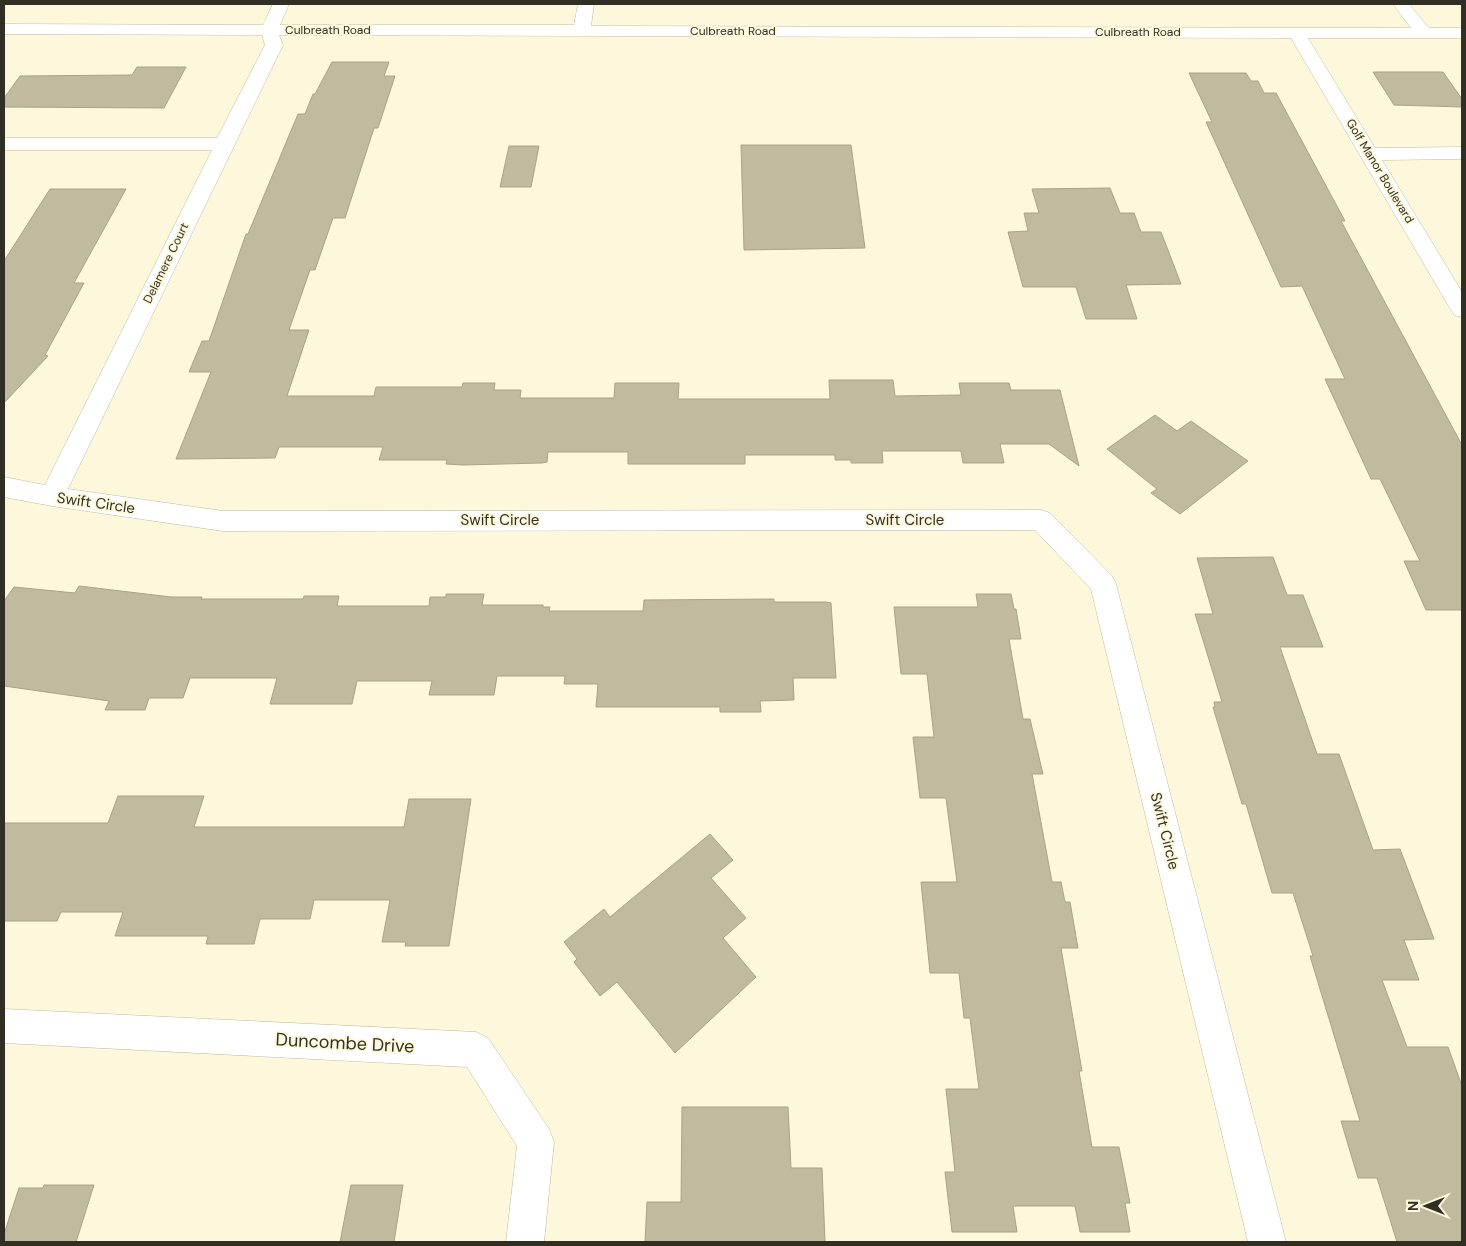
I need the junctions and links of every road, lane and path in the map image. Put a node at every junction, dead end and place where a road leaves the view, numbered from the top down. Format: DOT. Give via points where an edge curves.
graph roads {
  1 [pos="281,4"];
  2 [pos="586,4"];
  3 [pos="1401,4"];
  4 [pos="4,29"];
  5 [pos="269,30"];
  6 [pos="582,30"];
  7 [pos="1297,33"];
  8 [pos="1424,33"];
  9 [pos="1462,33"];
  10 [pos="4,144"];
  11 [pos="224,144"];
  12 [pos="1462,153"];
  13 [pos="1369,154"];
  14 [pos="1462,310"];
  15 [pos="4,487"];
  16 [pos="52,496"];
  17 [pos="4,1026"];
  18 [pos="525,1242"];
  19 [pos="1267,1242"];
  1 -- 5 [label="street"];
  2 -- 6 [label="street"];
  3 -- 8 [label="street"];
  4 -- 5 [label="street, Culbreath Road"];
  5 -- 6 [label="street, Culbreath Road"];
  5 -- 11 [label="street, Delamere Court" via="274,45"];
  6 -- 7 [label="street, Culbreath Road"];
  7 -- 8 [label="street, Culbreath Road"];
  7 -- 13 [label="street, Golf Manor Boulevard"];
  8 -- 9 [label="street, Culbreath Road"];
  10 -- 11 [label="street"];
  11 -- 16 [label="street, Delamere Court"];
  12 -- 13 [label="street"];
  13 -- 14 [label="street, Golf Manor Boulevard"];
  15 -- 16 [label="street, Swift Circle"];
  16 -- 19 [label="street, Swift Circle" via="223,521 1041,520 1103,584"];
  17 -- 18 [label="street, Duncombe Drive" via="476,1050 536,1142"];
}
